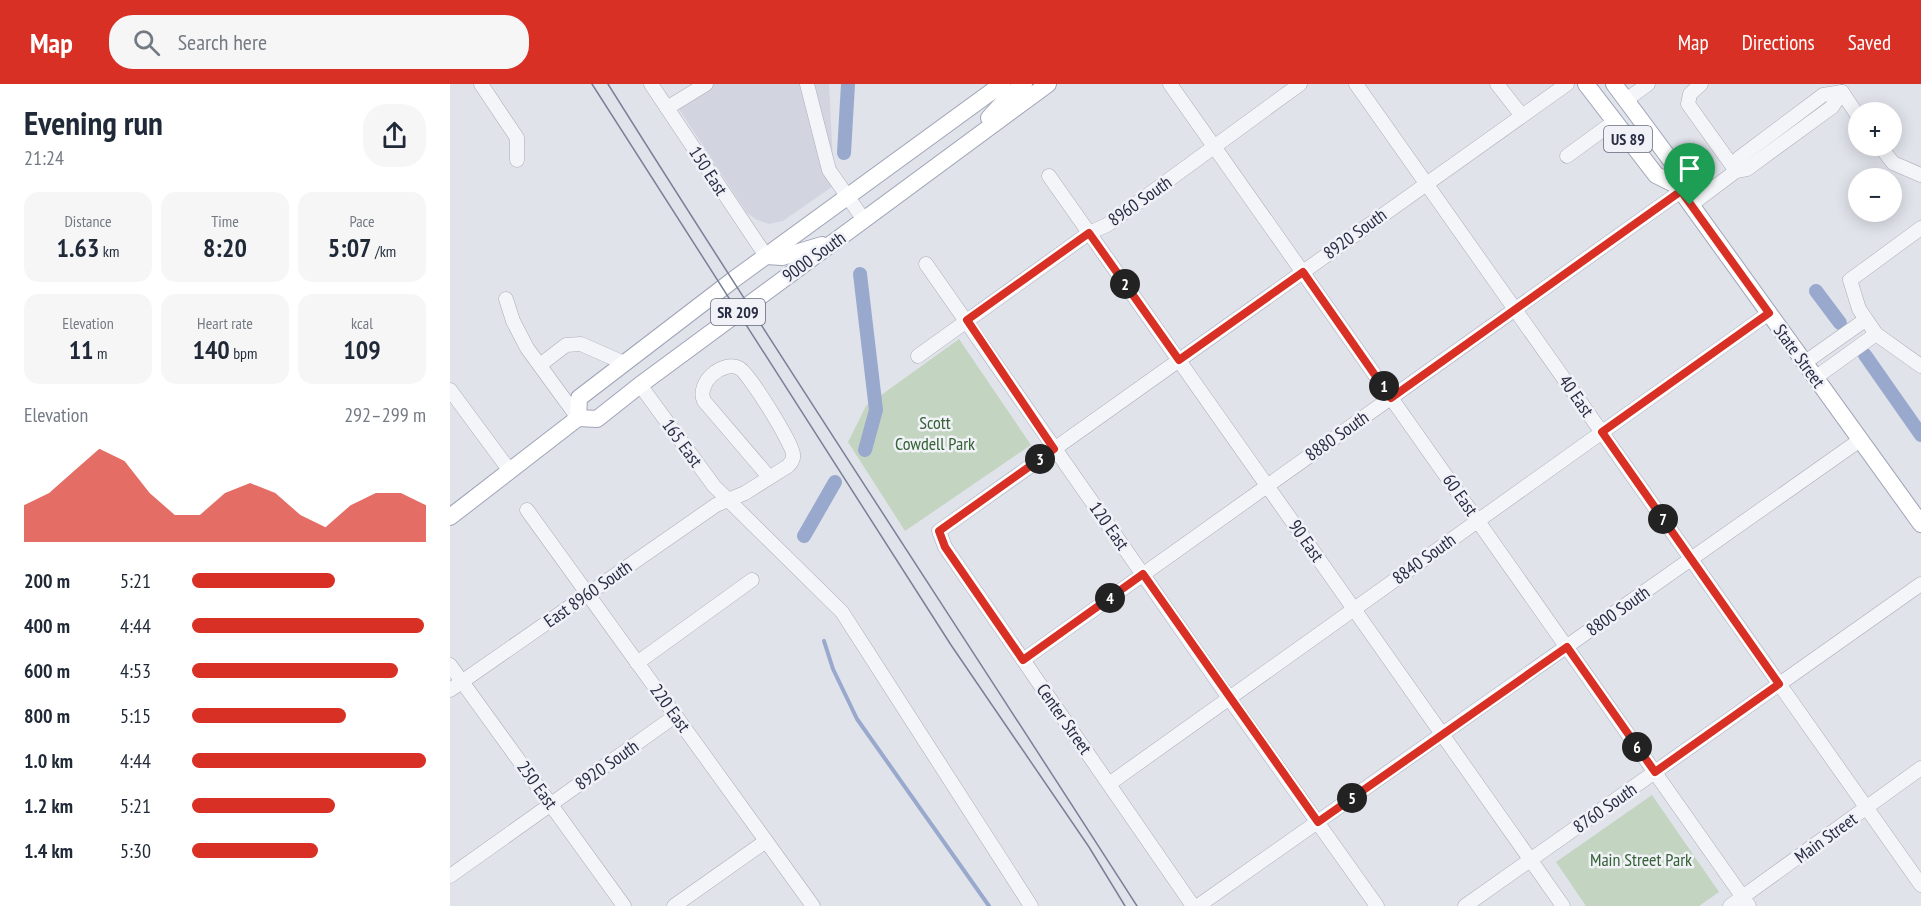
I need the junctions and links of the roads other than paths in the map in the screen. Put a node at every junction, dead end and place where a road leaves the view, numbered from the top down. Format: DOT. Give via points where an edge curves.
graph roads {
  1 [pos="481,84"];
  2 [pos="652,84"];
  3 [pos="706,84"];
  4 [pos="807,84"];
  5 [pos="1002,84"];
  6 [pos="1024,84"];
  7 [pos="1048,84"];
  8 [pos="1170,84"];
  9 [pos="1300,84"];
  10 [pos="1356,84"];
  11 [pos="1497,84"];
  12 [pos="1567,84"];
  13 [pos="1586,84"];
  14 [pos="1614,84"];
  15 [pos="1648,84"];
  16 [pos="1701,84"];
  17 [pos="1626,100"];
  18 [pos="1849,102"];
  19 [pos="667,108"];
  20 [pos="1521,116"];
  21 [pos="1615,121"];
  22 [pos="974,137"];
  23 [pos="1214,146"];
  24 [pos="1567,156"];
  25 [pos="1888,156"];
  26 [pos="517,160"];
  27 [pos="1736,171"];
  28 [pos="1921,175"];
  29 [pos="1049,176"];
  30 [pos="1426,184"];
  31 [pos="1683,194"];
  32 [pos="848,197"];
  33 [pos="864,220"];
  34 [pos="1921,228"];
  35 [pos="1089,233"];
  36 [pos="837,240"];
  37 [pos="766,256"];
  38 [pos="926,264"];
  39 [pos="1303,272"];
  40 [pos="506,299"];
  41 [pos="1515,310"];
  42 [pos="1769,313"];
  43 [pos="967,320"];
  44 [pos="1865,320"];
  45 [pos="1876,334"];
  46 [pos="918,356"];
  47 [pos="1179,360"];
  48 [pos="624,363"];
  49 [pos="1804,363"];
  50 [pos="540,365"];
  51 [pos="1921,366"];
  52 [pos="1815,378"];
  53 [pos="640,385"];
  54 [pos="450,390"];
  55 [pos="1391,398"];
  56 [pos="578,418"];
  57 [pos="1602,432"];
  58 [pos="1860,440"];
  59 [pos="1054,449"];
  60 [pos="510,471"];
  61 [pos="769,477"];
  62 [pos="1267,486"];
  63 [pos="726,499"];
  64 [pos="527,510"];
  65 [pos="450,517"];
  66 [pos="1478,521"];
  67 [pos="1921,524"];
  68 [pos="939,531"];
  69 [pos="1691,559"];
  70 [pos="1143,574"];
  71 [pos="752,580"];
  72 [pos="1918,592"];
  73 [pos="588,595"];
  74 [pos="1354,609"];
  75 [pos="1567,647"];
  76 [pos="1023,660"];
  77 [pos="637,663"];
  78 [pos="450,665"];
  79 [pos="462,681"];
  80 [pos="1779,684"];
  81 [pos="450,690"];
  82 [pos="1229,698"];
  83 [pos="675,716"];
  84 [pos="1442,734"];
  85 [pos="1921,768"];
  86 [pos="1655,772"];
  87 [pos="1109,784"];
  88 [pos="551,805"];
  89 [pos="1867,808"];
  90 [pos="1318,822"];
  91 [pos="766,841"];
  92 [pos="1531,860"];
  93 [pos="450,876"];
  94 [pos="1921,885"];
  95 [pos="1746,901"];
  96 [pos="624,906"];
  97 [pos="674,906"];
  98 [pos="813,906"];
  99 [pos="1031,906"];
  100 [pos="1193,906"];
  101 [pos="1198,906"];
  102 [pos="1377,906"];
  103 [pos="1465,906"];
  104 [pos="1563,906"];
  105 [pos="1730,906"];
  1 -- 26 [label="street" via="517,138"];
  2 -- 19 [label="street, 150 East"];
  3 -- 19 [label="street"];
  4 -- 32 [label="street" via="829,170"];
  5 -- 32 [label="main road, 9000 South / SR 209"];
  6 -- 22 [label="main road" via="999,106"];
  7 -- 22 [label="main road, 9000 South / SR 209"];
  8 -- 23 [label="street, 60 East"];
  9 -- 23 [label="street, 8960 South"];
  10 -- 30 [label="street, 40 East"];
  11 -- 20 [label="street"];
  12 -- 20 [label="street, 8920 South"];
  13 -- 21 [label="main road, State Street / US 89"];
  14 -- 17 [label="main road, State Street / US 89"];
  15 -- 17 [label="street"];
  16 -- 27 [label="street" via="1690,94 1688,104"];
  17 -- 31 [label="main road, State Street / US 89" via="1672,162"];
  18 -- 27 [label="street, 8880 South" via="1842,92 1832,107 1747,169"];
  19 -- 37 [label="street, 150 East"];
  20 -- 30 [label="street, 8920 South"];
  21 -- 24 [label="street"];
  21 -- 31 [label="main road, State Street / US 89" via="1656,174"];
  22 -- 33 [label="main road, 9000 South / SR 209"];
  23 -- 35 [label="street, 8960 South" via="1107,225"];
  23 -- 39 [label="street, 60 East"];
  25 -- 28 [label="street" via="1893,163"];
  27 -- 31 [label="street, 8880 South"];
  29 -- 35 [label="street, 90 East"];
  30 -- 39 [label="street, 8920 South"];
  30 -- 41 [label="street, 40 East"];
  31 -- 41 [label="street, 8880 South"];
  31 -- 42 [label="main road, State Street / US 89"];
  32 -- 33 [label="street"];
  32 -- 37 [label="main road, 9000 South / SR 209"];
  33 -- 36 [label="main road, 9000 South / SR 209"];
  34 -- 44 [label="street" via="1850,280"];
  35 -- 43 [label="street, 8960 South"];
  35 -- 47 [label="street, 90 East"];
  36 -- 37 [label="main road" via="782,257"];
  36 -- 53 [label="main road, 9000 South / SR 209"];
  37 -- 48 [label="main road, 9000 South / SR 209"];
  38 -- 43 [label="street, 120 East"];
  39 -- 47 [label="street, 8920 South"];
  39 -- 55 [label="street, 60 East"];
  40 -- 50 [label="street" via="513,321"];
  41 -- 55 [label="street, 8880 South"];
  41 -- 57 [label="street, 40 East"];
  42 -- 49 [label="main road, State Street / US 89"];
  42 -- 57 [label="street, 8840 South"];
  43 -- 46 [label="street, 8960 South"];
  43 -- 59 [label="street, 120 East"];
  44 -- 45 [label="street"];
  44 -- 49 [label="street"];
  45 -- 51 [label="street"];
  45 -- 52 [label="street"];
  47 -- 59 [label="street, 8920 South"];
  47 -- 62 [label="street, 90 East"];
  48 -- 50 [label="street" via="581,344 566,345"];
  48 -- 56 [label="main road, 9000 South / SR 209" via="579,398"];
  49 -- 52 [label="main road, State Street / US 89"];
  50 -- 56 [label="street"];
  52 -- 58 [label="main road, State Street / US 89"];
  53 -- 56 [label="main road, 9000 South / SR 209" via="597,419"];
  53 -- 63 [label="street, 165 East"];
  54 -- 60 [label="street"];
  55 -- 62 [label="street, 8880 South"];
  55 -- 66 [label="street, 60 East"];
  56 -- 60 [label="main road, 9000 South / SR 209"];
  57 -- 66 [label="street, 8840 South"];
  57 -- 69 [label="street, 40 East"];
  58 -- 67 [label="main road, State Street / US 89"];
  58 -- 69 [label="street, 8800 South"];
  59 -- 68 [label="street, 8920 South"];
  59 -- 70 [label="street, 120 East"];
  60 -- 65 [label="main road, 9000 South / SR 209"];
  61 -- 61 [label="street, East 8960 South" via="792,461 791,446 745,372 734,366 722,369 704,383 701,395"];
  61 -- 63 [label="street, East 8960 South" via="745,493"];
  62 -- 70 [label="street, 8880 South"];
  62 -- 74 [label="street, 90 East"];
  63 -- 73 [label="street, East 8960 South"];
  63 -- 99 [label="street, 165 East" via="842,612"];
  64 -- 73 [label="street, 220 East"];
  66 -- 74 [label="street, 8840 South"];
  66 -- 75 [label="street, 60 East"];
  68 -- 76 [label="street, Center Street" via="945,547"];
  69 -- 75 [label="street, 8800 South"];
  69 -- 80 [label="street, 40 East"];
  70 -- 76 [label="street, 8880 South"];
  70 -- 82 [label="street, 120 East"];
  71 -- 77 [label="street"];
  72 -- 80 [label="street, 8760 South"];
  73 -- 77 [label="street, 220 East"];
  73 -- 79 [label="street, East 8960 South"];
  74 -- 82 [label="street, 8840 South"];
  74 -- 84 [label="street, 90 East"];
  75 -- 84 [label="street, 8800 South"];
  75 -- 86 [label="street, 60 East"];
  76 -- 87 [label="street, Center Street"];
  77 -- 83 [label="street, 220 East"];
  78 -- 79 [label="street, 250 East"];
  79 -- 81 [label="street, East 8960 South"];
  79 -- 88 [label="street, 250 East"];
  80 -- 86 [label="street, 8760 South"];
  80 -- 89 [label="street, 40 East"];
  82 -- 87 [label="street, 8840 South"];
  82 -- 90 [label="street, 120 East"];
  83 -- 88 [label="street, 8920 South"];
  83 -- 91 [label="street, 220 East"];
  84 -- 90 [label="street, 8800 South"];
  84 -- 92 [label="street, 90 East"];
  85 -- 89 [label="street, Main Street"];
  86 -- 92 [label="street, 8760 South"];
  86 -- 95 [label="street, 60 East"];
  87 -- 100 [label="street, Center Street"];
  88 -- 93 [label="street, 8920 South"];
  88 -- 96 [label="street, 250 East"];
  89 -- 94 [label="street, 40 East"];
  89 -- 95 [label="street, Main Street"];
  90 -- 101 [label="street, 8800 South"];
  90 -- 102 [label="street, 120 East"];
  91 -- 97 [label="street"];
  91 -- 98 [label="street, 220 East"];
  92 -- 103 [label="street, 8760 South"];
  92 -- 104 [label="street, 90 East"];
  95 -- 105 [label="street, Main Street"];
}
